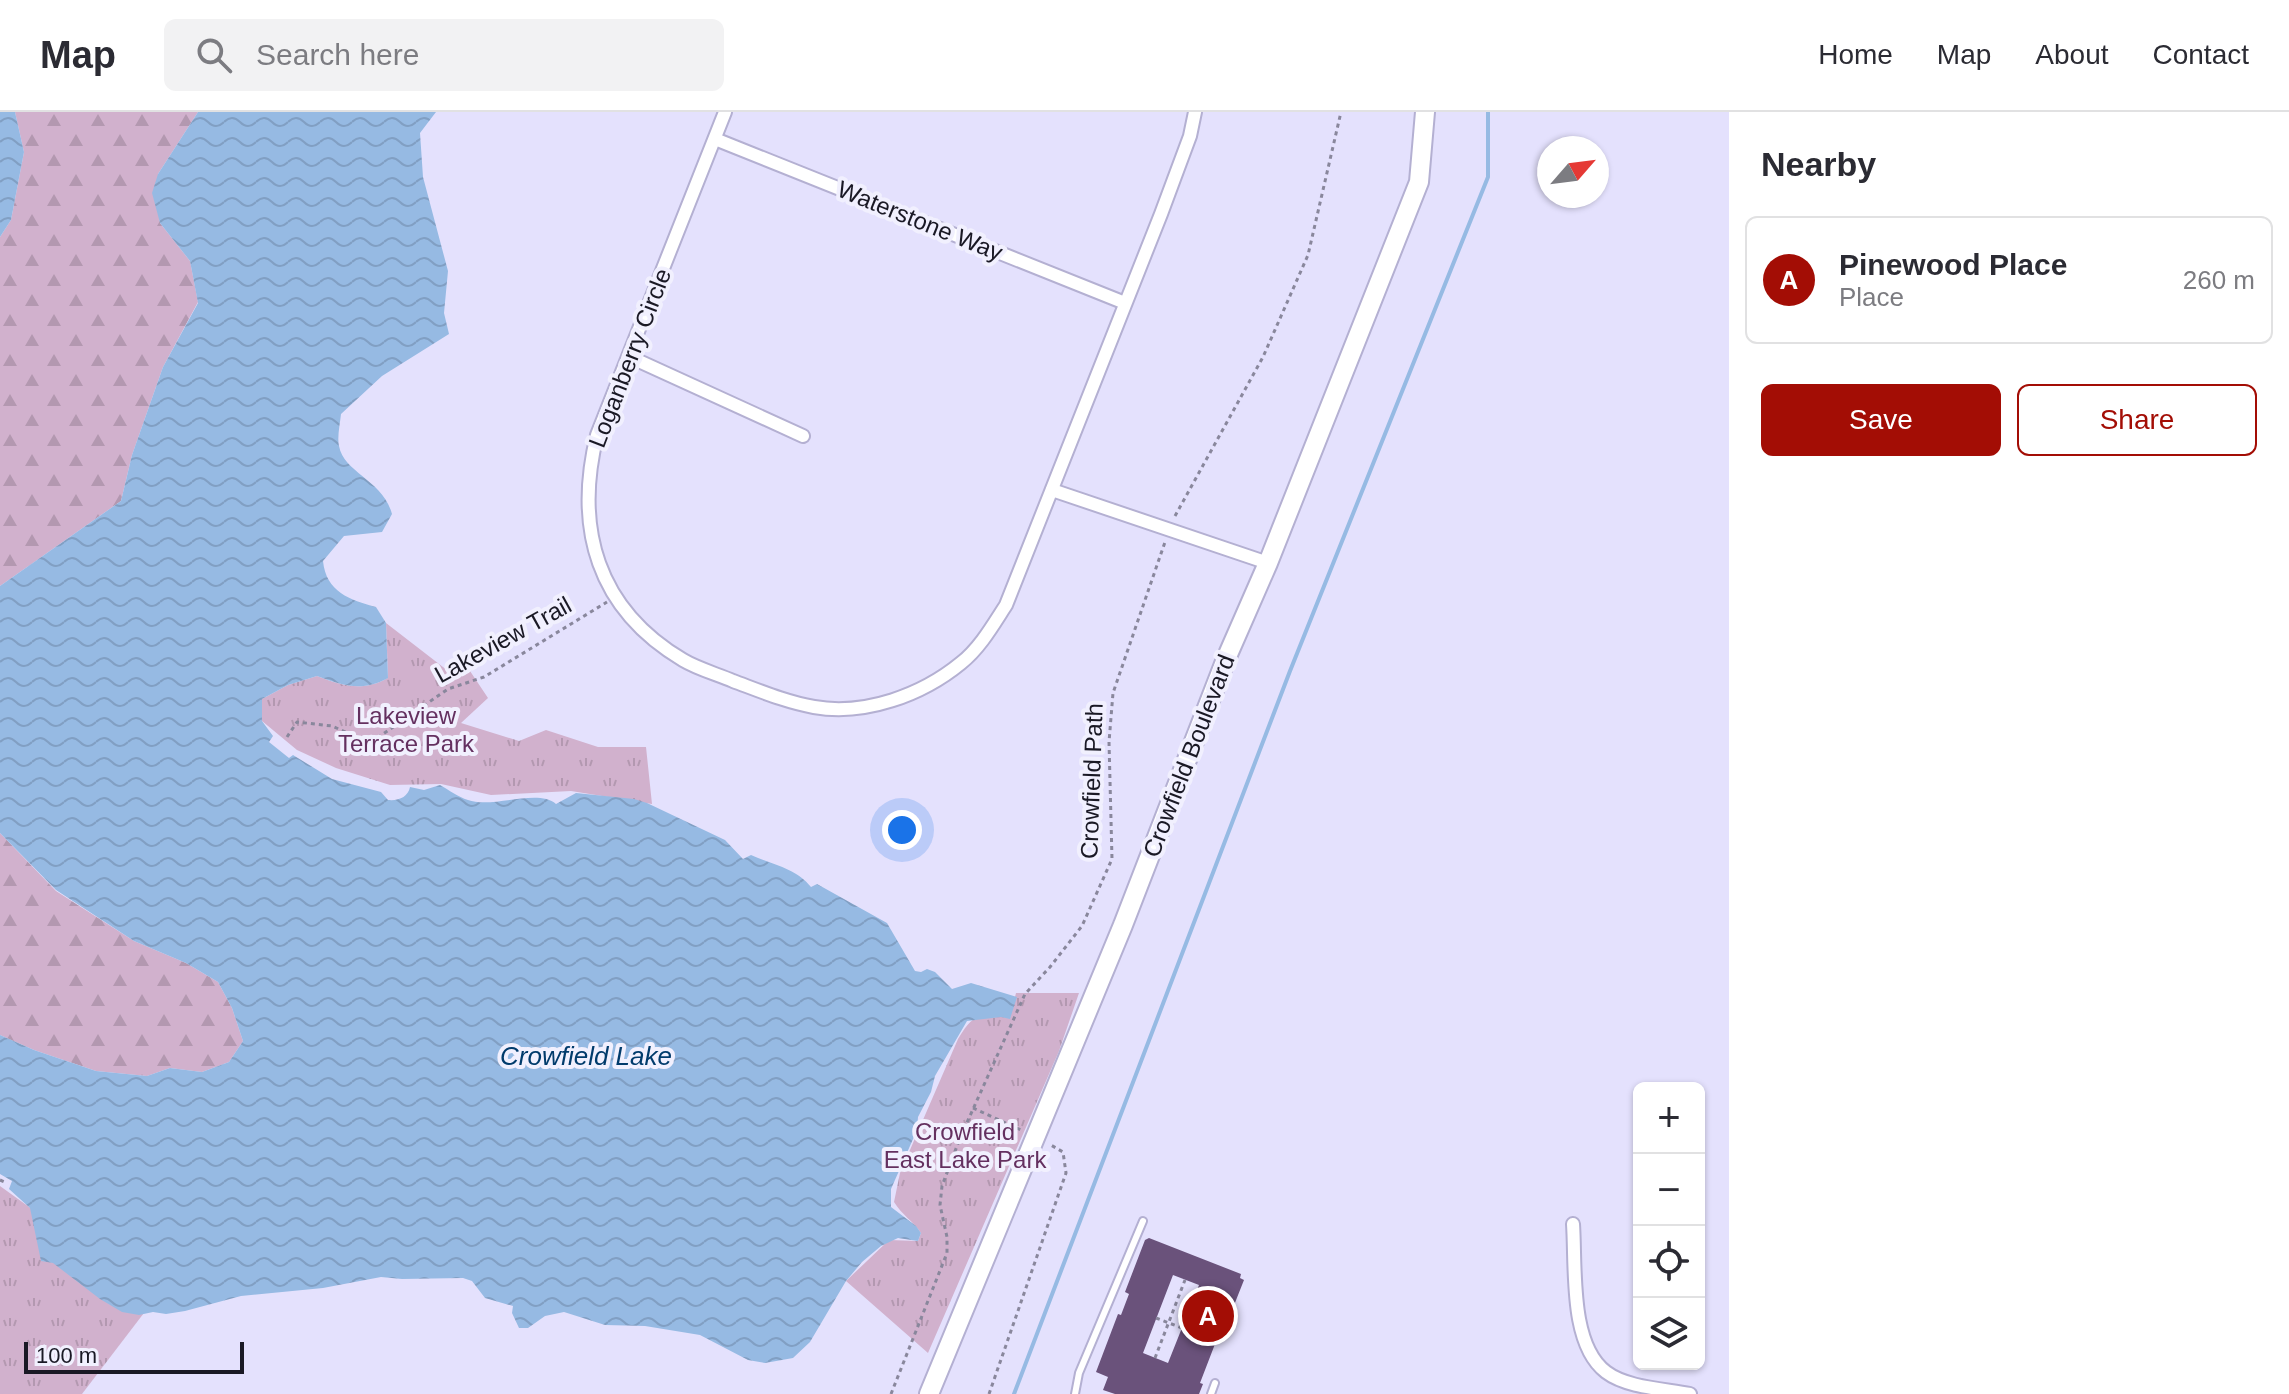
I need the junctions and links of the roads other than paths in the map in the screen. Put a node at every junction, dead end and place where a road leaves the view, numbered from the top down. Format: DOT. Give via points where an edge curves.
graph roads {
  1 [pos="725,112"];
  2 [pos="1195,112"];
  3 [pos="1425,112"];
  4 [pos="715,139"];
  5 [pos="1125,303"];
  6 [pos="630,357"];
  7 [pos="803,436"];
  8 [pos="1052,490"];
  9 [pos="1268,563"];
  10 [pos="1143,1221"];
  11 [pos="1573,1224"];
  12 [pos="1215,1383"];
  13 [pos="929,1394"];
  14 [pos="1075,1394"];
  15 [pos="1211,1394"];
  16 [pos="1690,1394"];
  1 -- 4 [label="street, Loganberry Circle"];
  2 -- 5 [label="street, Loganberry Circle"];
  3 -- 9 [label="main road, Crowfield Boulevard" via="1419,182"];
  4 -- 5 [label="street, Waterstone Way"];
  4 -- 6 [label="street, Loganberry Circle"];
  5 -- 8 [label="street, Loganberry Circle"];
  6 -- 7 [label="street"];
  6 -- 8 [label="street, Loganberry Circle" via="597,435 589,469 587,508 594,547 613,598 657,642 685,661 775,698 854,709 939,679 963,661 1006,605"];
  8 -- 9 [label="street"];
  9 -- 13 [label="main road, Crowfield Boulevard"];
  10 -- 14 [label="lane"];
  11 -- 16 [label="street" via="1580,1330 1588,1353 1607,1373"];
  12 -- 15 [label="lane"];
}
